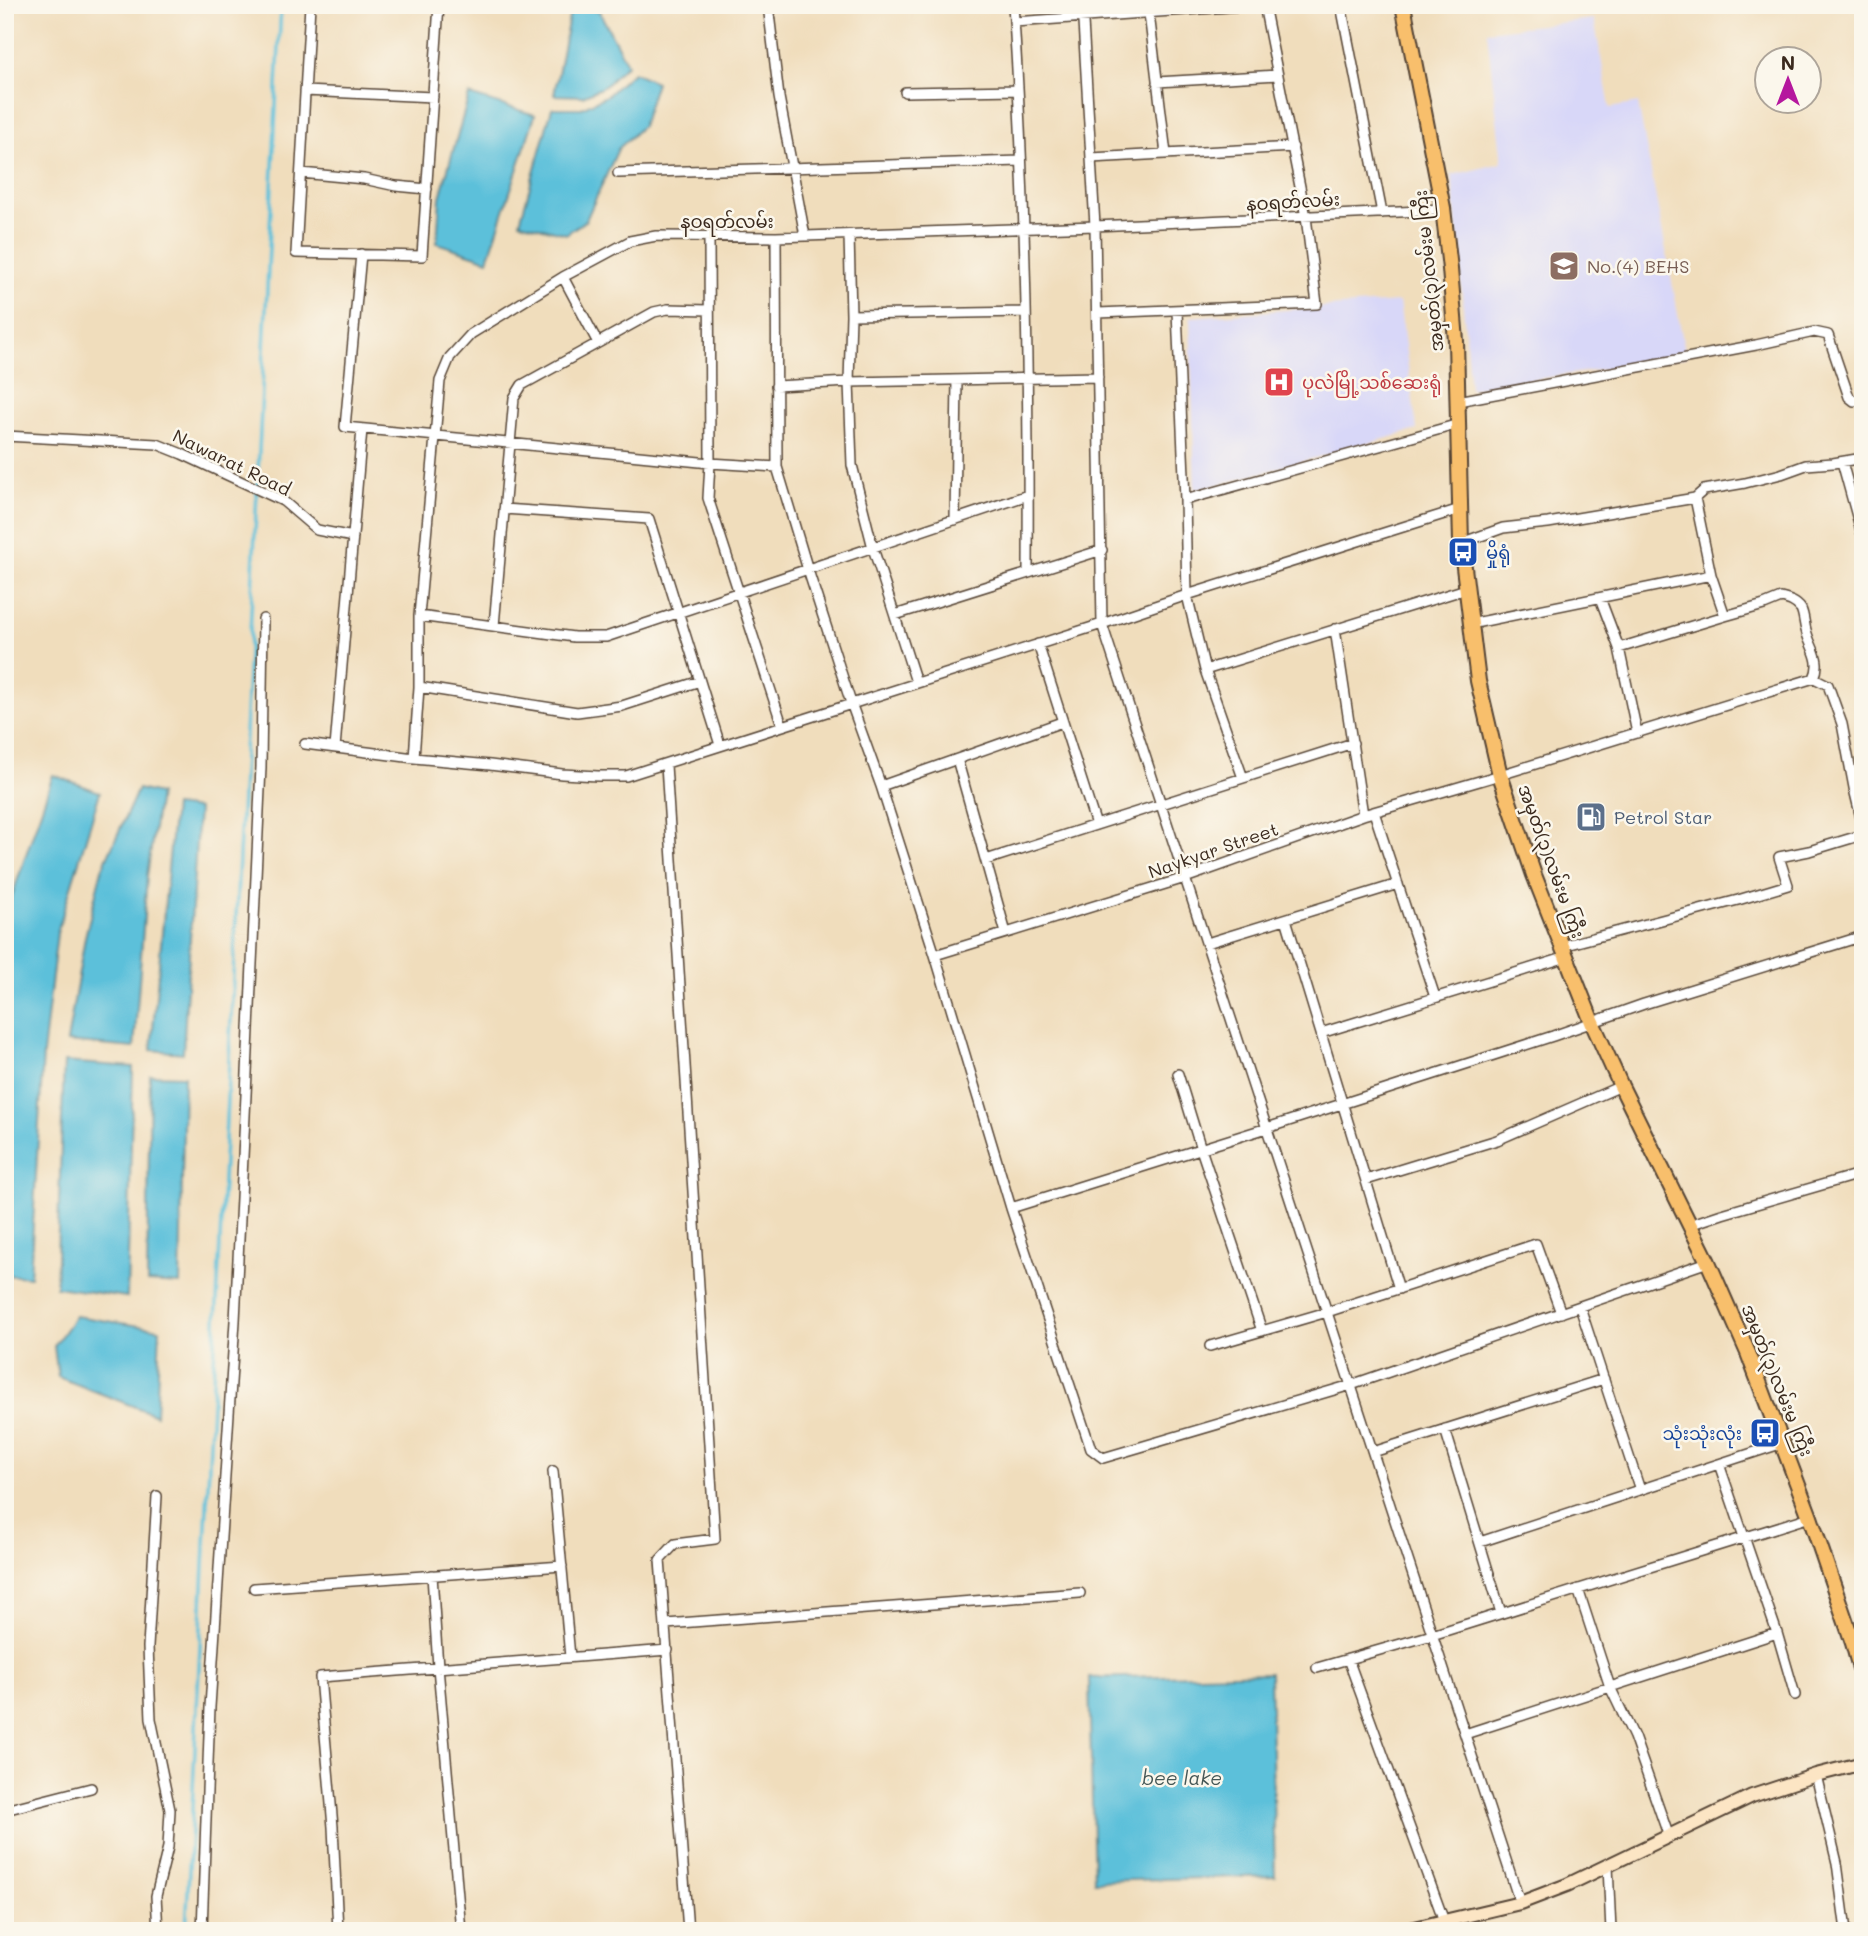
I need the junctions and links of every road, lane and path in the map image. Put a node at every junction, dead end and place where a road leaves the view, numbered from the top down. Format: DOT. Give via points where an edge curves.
graph roads {
  1 [pos="310,5"];
  2 [pos="439,5"];
  3 [pos="768,5"];
  4 [pos="1013,5"];
  5 [pos="1082,5"];
  6 [pos="1258,5"];
  7 [pos="1264,5"];
  8 [pos="1341,5"];
  9 [pos="1403,5"];
  10 [pos="1149,9"];
  11 [pos="1083,17"];
  12 [pos="1014,22"];
  13 [pos="1279,75"];
  14 [pos="1157,82"];
  15 [pos="1017,90"];
  16 [pos="305,91"];
  17 [pos="905,92"];
  18 [pos="433,97"];
  19 [pos="1293,147"];
  20 [pos="1166,154"];
  21 [pos="1091,158"];
  22 [pos="1021,161"];
  23 [pos="793,168"];
  24 [pos="300,173"];
  25 [pos="618,173"];
  26 [pos="426,189"];
  27 [pos="1443,208"];
  28 [pos="1382,213"];
  29 [pos="1306,217"];
  30 [pos="1095,226"];
  31 [pos="1024,229"];
  32 [pos="849,234"];
  33 [pos="805,236"];
  34 [pos="709,237"];
  35 [pos="776,237"];
  36 [pos="361,254"];
  37 [pos="563,277"];
  38 [pos="709,310"];
  39 [pos="1177,311"];
  40 [pos="1026,312"];
  41 [pos="1098,313"];
  42 [pos="851,315"];
  43 [pos="598,343"];
  44 [pos="1098,377"];
  45 [pos="1028,378"];
  46 [pos="957,380"];
  47 [pos="849,382"];
  48 [pos="776,386"];
  49 [pos="1863,400"];
  50 [pos="1458,401"];
  51 [pos="1459,424"];
  52 [pos="362,429"];
  53 [pos="5,436"];
  54 [pos="434,436"];
  55 [pos="510,443"];
  56 [pos="1863,458"];
  57 [pos="1842,462"];
  58 [pos="710,463"];
  59 [pos="777,467"];
  60 [pos="1028,495"];
  61 [pos="1695,498"];
  62 [pos="1185,500"];
  63 [pos="504,509"];
  64 [pos="1460,509"];
  65 [pos="956,520"];
  66 [pos="1862,534"];
  67 [pos="353,537"];
  68 [pos="1461,544"];
  69 [pos="873,548"];
  70 [pos="1102,550"];
  71 [pos="808,570"];
  72 [pos="1028,573"];
  73 [pos="1711,575"];
  74 [pos="1466,589"];
  75 [pos="739,591"];
  76 [pos="1187,595"];
  77 [pos="1600,597"];
  78 [pos="679,614"];
  79 [pos="895,615"];
  80 [pos="419,616"];
  81 [pos="1725,616"];
  82 [pos="263,618"];
  83 [pos="1102,624"];
  84 [pos="1470,624"];
  85 [pos="494,626"];
  86 [pos="1335,629"];
  87 [pos="1038,644"];
  88 [pos="1619,648"];
  89 [pos="1205,670"];
  90 [pos="1814,678"];
  91 [pos="700,681"];
  92 [pos="916,682"];
  93 [pos="419,688"];
  94 [pos="851,703"];
  95 [pos="1062,722"];
  96 [pos="782,725"];
  97 [pos="1637,733"];
  98 [pos="1353,743"];
  99 [pos="304,744"];
  100 [pos="720,746"];
  101 [pos="335,748"];
  102 [pos="414,758"];
  103 [pos="957,759"];
  104 [pos="666,765"];
  105 [pos="1500,775"];
  106 [pos="1243,778"];
  107 [pos="881,786"];
  108 [pos="1161,804"];
  109 [pos="1374,812"];
  110 [pos="1363,815"];
  111 [pos="1096,825"];
  112 [pos="986,860"];
  113 [pos="1185,878"];
  114 [pos="1398,884"];
  115 [pos="1286,919"];
  116 [pos="1006,933"];
  117 [pos="1863,936"];
  118 [pos="1207,943"];
  119 [pos="1564,951"];
  120 [pos="935,955"];
  121 [pos="1435,997"];
  122 [pos="1592,1022"];
  123 [pos="1321,1033"];
  124 [pos="1178,1074"];
  125 [pos="1621,1086"];
  126 [pos="1343,1104"];
  127 [pos="1267,1128"];
  128 [pos="1201,1149"];
  129 [pos="1863,1173"];
  130 [pos="1366,1180"];
  131 [pos="1011,1208"];
  132 [pos="1689,1225"];
  133 [pos="1708,1262"];
  134 [pos="1399,1289"];
  135 [pos="1580,1307"];
  136 [pos="1327,1312"];
  137 [pos="1561,1313"];
  138 [pos="1262,1331"];
  139 [pos="1210,1346"];
  140 [pos="1604,1379"];
  141 [pos="1351,1385"];
  142 [pos="1445,1429"];
  143 [pos="1783,1443"];
  144 [pos="1373,1452"];
  145 [pos="1719,1464"];
  146 [pos="553,1471"];
  147 [pos="1640,1490"];
  148 [pos="157,1496"];
  149 [pos="1810,1517"];
  150 [pos="1743,1539"];
  151 [pos="1480,1542"];
  152 [pos="562,1566"];
  153 [pos="432,1575"];
  154 [pos="254,1588"];
  155 [pos="1578,1589"];
  156 [pos="1080,1593"];
  157 [pos="1501,1613"];
  158 [pos="666,1624"];
  159 [pos="1777,1633"];
  160 [pos="1432,1635"];
  161 [pos="668,1650"];
  162 [pos="570,1657"];
  163 [pos="1348,1659"];
  164 [pos="438,1667"];
  165 [pos="1317,1668"];
  166 [pos="1863,1679"];
  167 [pos="1610,1687"];
  168 [pos="1795,1695"];
  169 [pos="1465,1734"];
  170 [pos="1863,1763"];
  171 [pos="1816,1775"];
  172 [pos="91,1788"];
  173 [pos="5,1810"];
  174 [pos="1669,1837"];
  175 [pos="1608,1866"];
  176 [pos="1520,1903"];
  177 [pos="1444,1921"];
  178 [pos="158,1931"];
  179 [pos="202,1931"];
  180 [pos="338,1931"];
  181 [pos="461,1931"];
  182 [pos="688,1931"];
  183 [pos="1402,1931"];
  184 [pos="1611,1931"];
  185 [pos="1846,1931"];
  1 -- 16 [label="street"];
  2 -- 18 [label="street"];
  3 -- 23 [label="street"];
  4 -- 12 [label="street"];
  5 -- 11 [label="street"];
  6 -- 10 [label="street"];
  7 -- 13 [label="street"];
  8 -- 28 [label="street"];
  9 -- 27 [label="main road, အမှတ်(၃)လမ်းမ ကြီး"];
  10 -- 11 [label="street"];
  10 -- 14 [label="street"];
  11 -- 12 [label="street"];
  11 -- 21 [label="street"];
  12 -- 15 [label="street"];
  13 -- 14 [label="street"];
  13 -- 19 [label="street"];
  14 -- 20 [label="street"];
  15 -- 17 [label="street"];
  15 -- 22 [label="street"];
  16 -- 18 [label="street"];
  16 -- 24 [label="street"];
  18 -- 26 [label="street"];
  19 -- 20 [label="street"];
  19 -- 29 [label="street"];
  20 -- 21 [label="street"];
  21 -- 30 [label="street"];
  22 -- 23 [label="street"];
  22 -- 31 [label="street"];
  23 -- 25 [label="street"];
  23 -- 33 [label="street"];
  24 -- 26 [label="street"];
  24 -- 36 [label="street" via="296,253"];
  26 -- 36 [label="street" via="422,256"];
  27 -- 28 [label="street, နဝရတ်လမ်း"];
  27 -- 50 [label="main road, အမှတ်(၃)လမ်းမ ကြီး"];
  28 -- 29 [label="street, နဝရတ်လမ်း"];
  29 -- 30 [label="street, နဝရတ်လမ်း"];
  29 -- 39 [label="street" via="1317,304"];
  30 -- 31 [label="street, နဝရတ်လမ်း"];
  30 -- 41 [label="street"];
  31 -- 32 [label="street, နဝရတ်လမ်း"];
  31 -- 40 [label="street"];
  32 -- 33 [label="street, နဝရတ်လမ်း"];
  32 -- 42 [label="street"];
  33 -- 35 [label="street, နဝရတ်လမ်း"];
  34 -- 35 [label="street, နဝရတ်လမ်း"];
  34 -- 37 [label="street, နဝရတ်လမ်း" via="656,236 630,241"];
  34 -- 38 [label="street"];
  35 -- 48 [label="street"];
  36 -- 52 [label="street" via="345,427"];
  37 -- 43 [label="street"];
  37 -- 54 [label="street, နဝရတ်လမ်း" via="471,334 450,357 440,381"];
  38 -- 43 [label="street" via="654,312"];
  38 -- 58 [label="street"];
  39 -- 41 [label="street"];
  39 -- 62 [label="street"];
  40 -- 42 [label="street"];
  40 -- 45 [label="street"];
  41 -- 44 [label="street"];
  42 -- 47 [label="street"];
  43 -- 55 [label="street" via="522,385 514,398"];
  44 -- 45 [label="street"];
  44 -- 70 [label="street"];
  45 -- 46 [label="street"];
  45 -- 60 [label="street"];
  46 -- 47 [label="street"];
  46 -- 65 [label="street"];
  47 -- 48 [label="street"];
  47 -- 69 [label="street" via="852,465"];
  48 -- 59 [label="street"];
  49 -- 50 [label="street" via="1849,397 1828,335 1814,332"];
  50 -- 51 [label="main road, အမှတ်(၃)လမ်းမ ကြီး"];
  51 -- 62 [label="street"];
  51 -- 64 [label="main road, အမှတ်(၃)လမ်းမ ကြီး"];
  52 -- 54 [label="street"];
  52 -- 67 [label="street"];
  53 -- 67 [label="street, Nawarat Road" via="157,444 283,501 317,530"];
  54 -- 55 [label="street"];
  54 -- 80 [label="street, နဝရတ်လမ်း"];
  55 -- 58 [label="street"];
  55 -- 63 [label="street"];
  56 -- 57 [label="street"];
  57 -- 61 [label="street" via="1806,464 1781,474 1704,490"];
  57 -- 66 [label="street"];
  58 -- 59 [label="street"];
  58 -- 75 [label="street" via="708,498"];
  59 -- 71 [label="street"];
  60 -- 65 [label="street"];
  60 -- 72 [label="street"];
  61 -- 68 [label="street" via="1503,528"];
  61 -- 73 [label="street"];
  62 -- 76 [label="street"];
  63 -- 78 [label="street" via="649,519"];
  63 -- 85 [label="street"];
  64 -- 68 [label="main road, အမှတ်(၃)လမ်းမ ကြီး"];
  64 -- 76 [label="street"];
  65 -- 69 [label="street"];
  67 -- 101 [label="street"];
  68 -- 74 [label="main road, အမှတ်(၃)လမ်းမ ကြီး"];
  69 -- 71 [label="street"];
  69 -- 79 [label="street"];
  70 -- 72 [label="street"];
  70 -- 83 [label="street"];
  71 -- 75 [label="street"];
  71 -- 94 [label="street"];
  72 -- 79 [label="street"];
  73 -- 77 [label="street"];
  73 -- 81 [label="street"];
  74 -- 84 [label="main road, အမှတ်(၃)လမ်းမ ကြီး"];
  74 -- 86 [label="street"];
  75 -- 78 [label="street"];
  75 -- 96 [label="street"];
  76 -- 83 [label="street"];
  76 -- 89 [label="street"];
  77 -- 84 [label="street"];
  77 -- 88 [label="street"];
  78 -- 85 [label="street" via="606,637"];
  78 -- 91 [label="street"];
  79 -- 92 [label="street"];
  80 -- 85 [label="street"];
  80 -- 93 [label="street, နဝရတ်လမ်း"];
  81 -- 88 [label="street"];
  81 -- 90 [label="street" via="1782,598 1796,603 1817,656"];
  82 -- 179 [label="street" via="247,1069"];
  83 -- 87 [label="street"];
  83 -- 108 [label="street"];
  84 -- 105 [label="main road, အမှတ်(၃)လမ်းမ ကြီး"];
  86 -- 89 [label="street"];
  86 -- 98 [label="street"];
  87 -- 92 [label="street"];
  87 -- 95 [label="street"];
  88 -- 97 [label="street"];
  89 -- 106 [label="street"];
  90 -- 97 [label="street, Naykyar Street"];
  90 -- 119 [label="street" via="1828,685 1842,724 1862,835 1779,857 1788,885"];
  91 -- 93 [label="street" via="622,706 577,712"];
  91 -- 100 [label="street"];
  92 -- 94 [label="street"];
  93 -- 102 [label="street, နဝရတ်လမ်း"];
  94 -- 96 [label="street"];
  94 -- 107 [label="street"];
  95 -- 103 [label="street"];
  95 -- 111 [label="street"];
  96 -- 100 [label="street"];
  97 -- 105 [label="street, Naykyar Street"];
  98 -- 106 [label="street"];
  98 -- 110 [label="street"];
  99 -- 101 [label="street"];
  100 -- 104 [label="street"];
  101 -- 102 [label="street"];
  102 -- 104 [label="street" via="598,776 626,776"];
  103 -- 107 [label="street"];
  103 -- 112 [label="street"];
  104 -- 158 [label="street" via="715,1539 675,1544 660,1560"];
  105 -- 109 [label="street, Naykyar Street"];
  105 -- 119 [label="main road, အမှတ်(၃)လမ်းမ ကြီး"];
  106 -- 108 [label="street"];
  107 -- 120 [label="street"];
  108 -- 111 [label="street"];
  108 -- 113 [label="street"];
  109 -- 110 [label="street, Naykyar Street"];
  109 -- 114 [label="street"];
  110 -- 113 [label="street, Naykyar Street"];
  111 -- 112 [label="street"];
  112 -- 116 [label="street"];
  113 -- 116 [label="street, Naykyar Street"];
  113 -- 118 [label="street"];
  114 -- 115 [label="street"];
  114 -- 121 [label="street"];
  115 -- 118 [label="street"];
  115 -- 123 [label="street"];
  116 -- 120 [label="street, Naykyar Street"];
  117 -- 122 [label="street"];
  118 -- 127 [label="street"];
  119 -- 121 [label="street"];
  119 -- 122 [label="main road, အမှတ်(၃)လမ်းမ ကြီး"];
  120 -- 131 [label="street"];
  121 -- 123 [label="street"];
  122 -- 125 [label="main road, အမှတ်(၃)လမ်းမ ကြီး"];
  122 -- 126 [label="street"];
  123 -- 126 [label="street"];
  124 -- 128 [label="street"];
  125 -- 130 [label="street" via="1497,1140"];
  125 -- 132 [label="main road, အမှတ်(၃)လမ်းမ ကြီး"];
  126 -- 127 [label="street"];
  126 -- 130 [label="street"];
  127 -- 128 [label="street"];
  127 -- 136 [label="street"];
  128 -- 131 [label="street"];
  128 -- 138 [label="street"];
  129 -- 132 [label="street"];
  130 -- 134 [label="street"];
  131 -- 141 [label="street" via="1091,1449 1104,1458"];
  132 -- 133 [label="main road, အမှတ်(၃)လမ်းမ ကြီး"];
  133 -- 135 [label="street"];
  133 -- 143 [label="main road, အမှတ်(၃)လမ်းမ ကြီး"];
  134 -- 136 [label="street"];
  134 -- 137 [label="street" via="1536,1244"];
  135 -- 137 [label="street"];
  135 -- 140 [label="street"];
  136 -- 138 [label="street"];
  136 -- 141 [label="street"];
  137 -- 141 [label="street"];
  138 -- 139 [label="street"];
  140 -- 142 [label="street"];
  140 -- 147 [label="street"];
  141 -- 144 [label="street"];
  142 -- 144 [label="street"];
  142 -- 151 [label="street"];
  143 -- 145 [label="street"];
  143 -- 149 [label="main road, အမှတ်(၃)လမ်းမ ကြီး"];
  144 -- 160 [label="street"];
  145 -- 147 [label="street"];
  145 -- 150 [label="street"];
  146 -- 152 [label="street"];
  147 -- 151 [label="street"];
  148 -- 178 [label="street" via="148,1647 151,1719 170,1810 168,1847 156,1896"];
  149 -- 150 [label="street"];
  149 -- 166 [label="main road, အမှတ်(၃)လမ်းမ ကြီး"];
  150 -- 155 [label="street"];
  150 -- 159 [label="street"];
  151 -- 157 [label="street"];
  152 -- 153 [label="street"];
  152 -- 162 [label="street"];
  153 -- 154 [label="street"];
  153 -- 164 [label="street"];
  155 -- 157 [label="street"];
  155 -- 167 [label="street"];
  156 -- 158 [label="street"];
  157 -- 160 [label="street"];
  158 -- 161 [label="street"];
  159 -- 167 [label="street"];
  159 -- 168 [label="street"];
  160 -- 163 [label="street"];
  160 -- 169 [label="street"];
  161 -- 162 [label="street"];
  161 -- 182 [label="street"];
  162 -- 164 [label="street"];
  163 -- 165 [label="street"];
  163 -- 177 [label="street"];
  164 -- 180 [label="street" via="320,1677"];
  164 -- 181 [label="street"];
  167 -- 169 [label="street"];
  167 -- 174 [label="street" via="1634,1737"];
  169 -- 176 [label="street"];
  170 -- 171 [label="street"];
  171 -- 174 [label="street" via="1752,1796"];
  171 -- 185 [label="street" via="1837,1863"];
  172 -- 173 [label="street"];
  174 -- 175 [label="street"];
  175 -- 176 [label="street"];
  175 -- 184 [label="street"];
  176 -- 177 [label="street"];
  177 -- 183 [label="street"];
}
